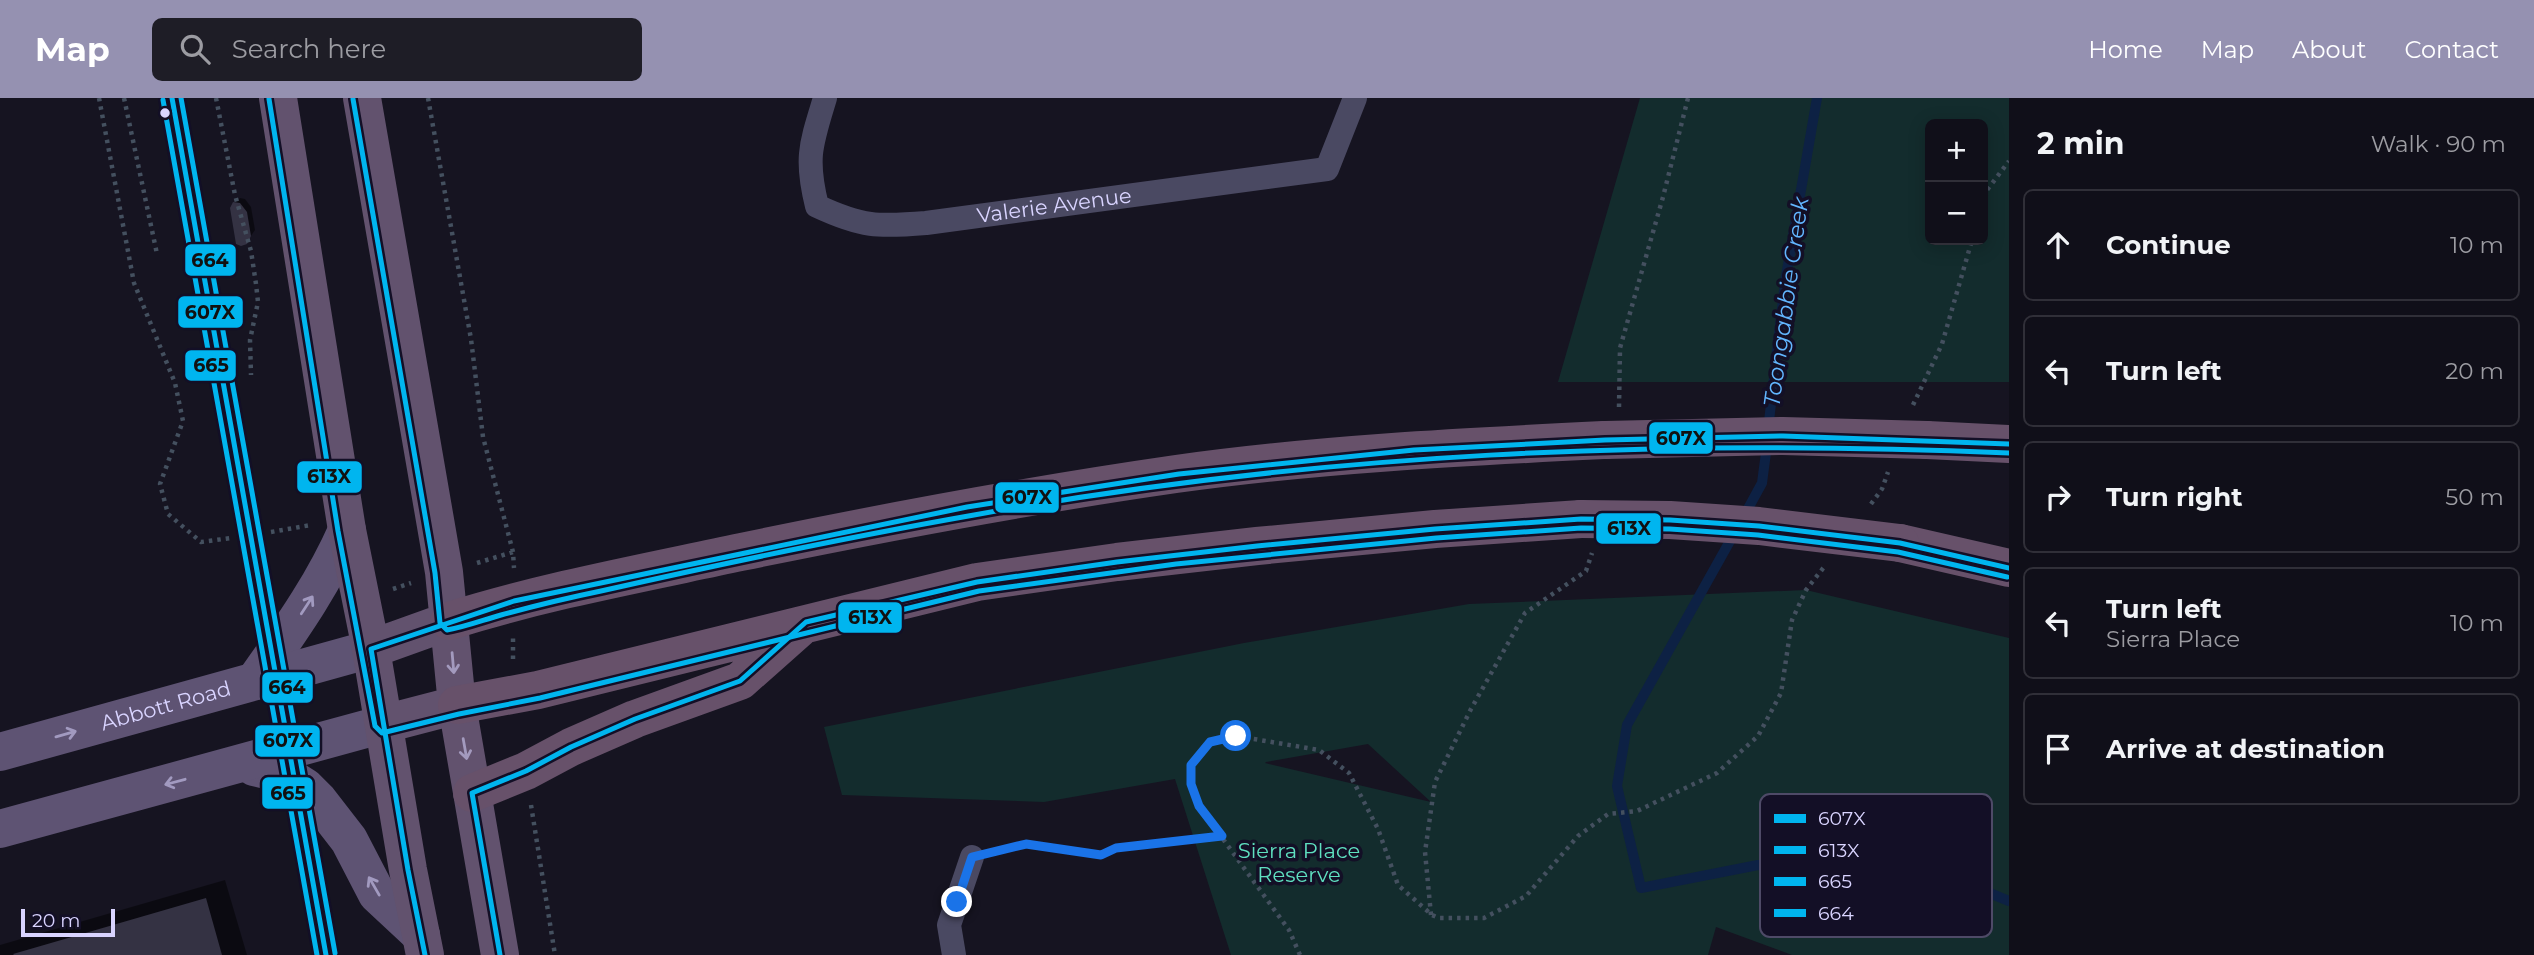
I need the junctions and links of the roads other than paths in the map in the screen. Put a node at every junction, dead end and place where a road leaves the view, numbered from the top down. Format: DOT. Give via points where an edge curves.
graph roads {
  1 [pos="173,98"];
  2 [pos="278,98"];
  3 [pos="362,98"];
  4 [pos="825,98"];
  5 [pos="1355,98"];
  6 [pos="2009,444"];
  7 [pos="347,530"];
  8 [pos="2009,568"];
  9 [pos="449,621"];
  10 [pos="806,622"];
  11 [pos="371,649"];
  12 [pos="255,681"];
  13 [pos="457,705"];
  14 [pos="383,724"];
  15 [pos="0,752"];
  16 [pos="241,764"];
  17 [pos="472,793"];
  18 [pos="0,829"];
  19 [pos="972,857"];
  20 [pos="423,945"];
  21 [pos="326,955"];
  22 [pos="500,955"];
  23 [pos="954,955"];
  1 -- 21 [label="lane, bridge"];
  2 -- 7 [label="highway"];
  3 -- 9 [label="highway"];
  4 -- 5 [label="street, Valerie Avenue" via="811,145 810,175 817,206 851,221 886,227 1327,169"];
  6 -- 9 [label="highway, bridge" via="1783,436 1605,440 1414,450 1179,474 833,533 514,601"];
  7 -- 11 [label="highway"];
  12 -- 7 [label="main road, one-way" via="310,600"];
  8 -- 10 [label="highway, bridge" via="1900,543 1759,526 1581,519 1435,529 1117,562 977,582"];
  9 -- 11 [label="highway, Abbott Road"];
  9 -- 13 [label="highway, one-way"];
  10 -- 13 [label="highway" via="538,690"];
  10 -- 17 [label="highway" via="740,681 635,719"];
  11 -- 12 [label="main road, Abbott Road"];
  11 -- 14 [label="highway"];
  15 -- 12 [label="main road, Abbott Road, one-way"];
  13 -- 14 [label="highway"];
  13 -- 17 [label="highway, one-way"];
  14 -- 16 [label="main road"];
  14 -- 20 [label="highway"];
  16 -- 18 [label="main road, one-way"];
  20 -- 16 [label="main road, one-way" via="377,894 348,840 305,787 286,775"];
  17 -- 22 [label="highway"];
  19 -- 23 [label="street" via="949,925"];
}
